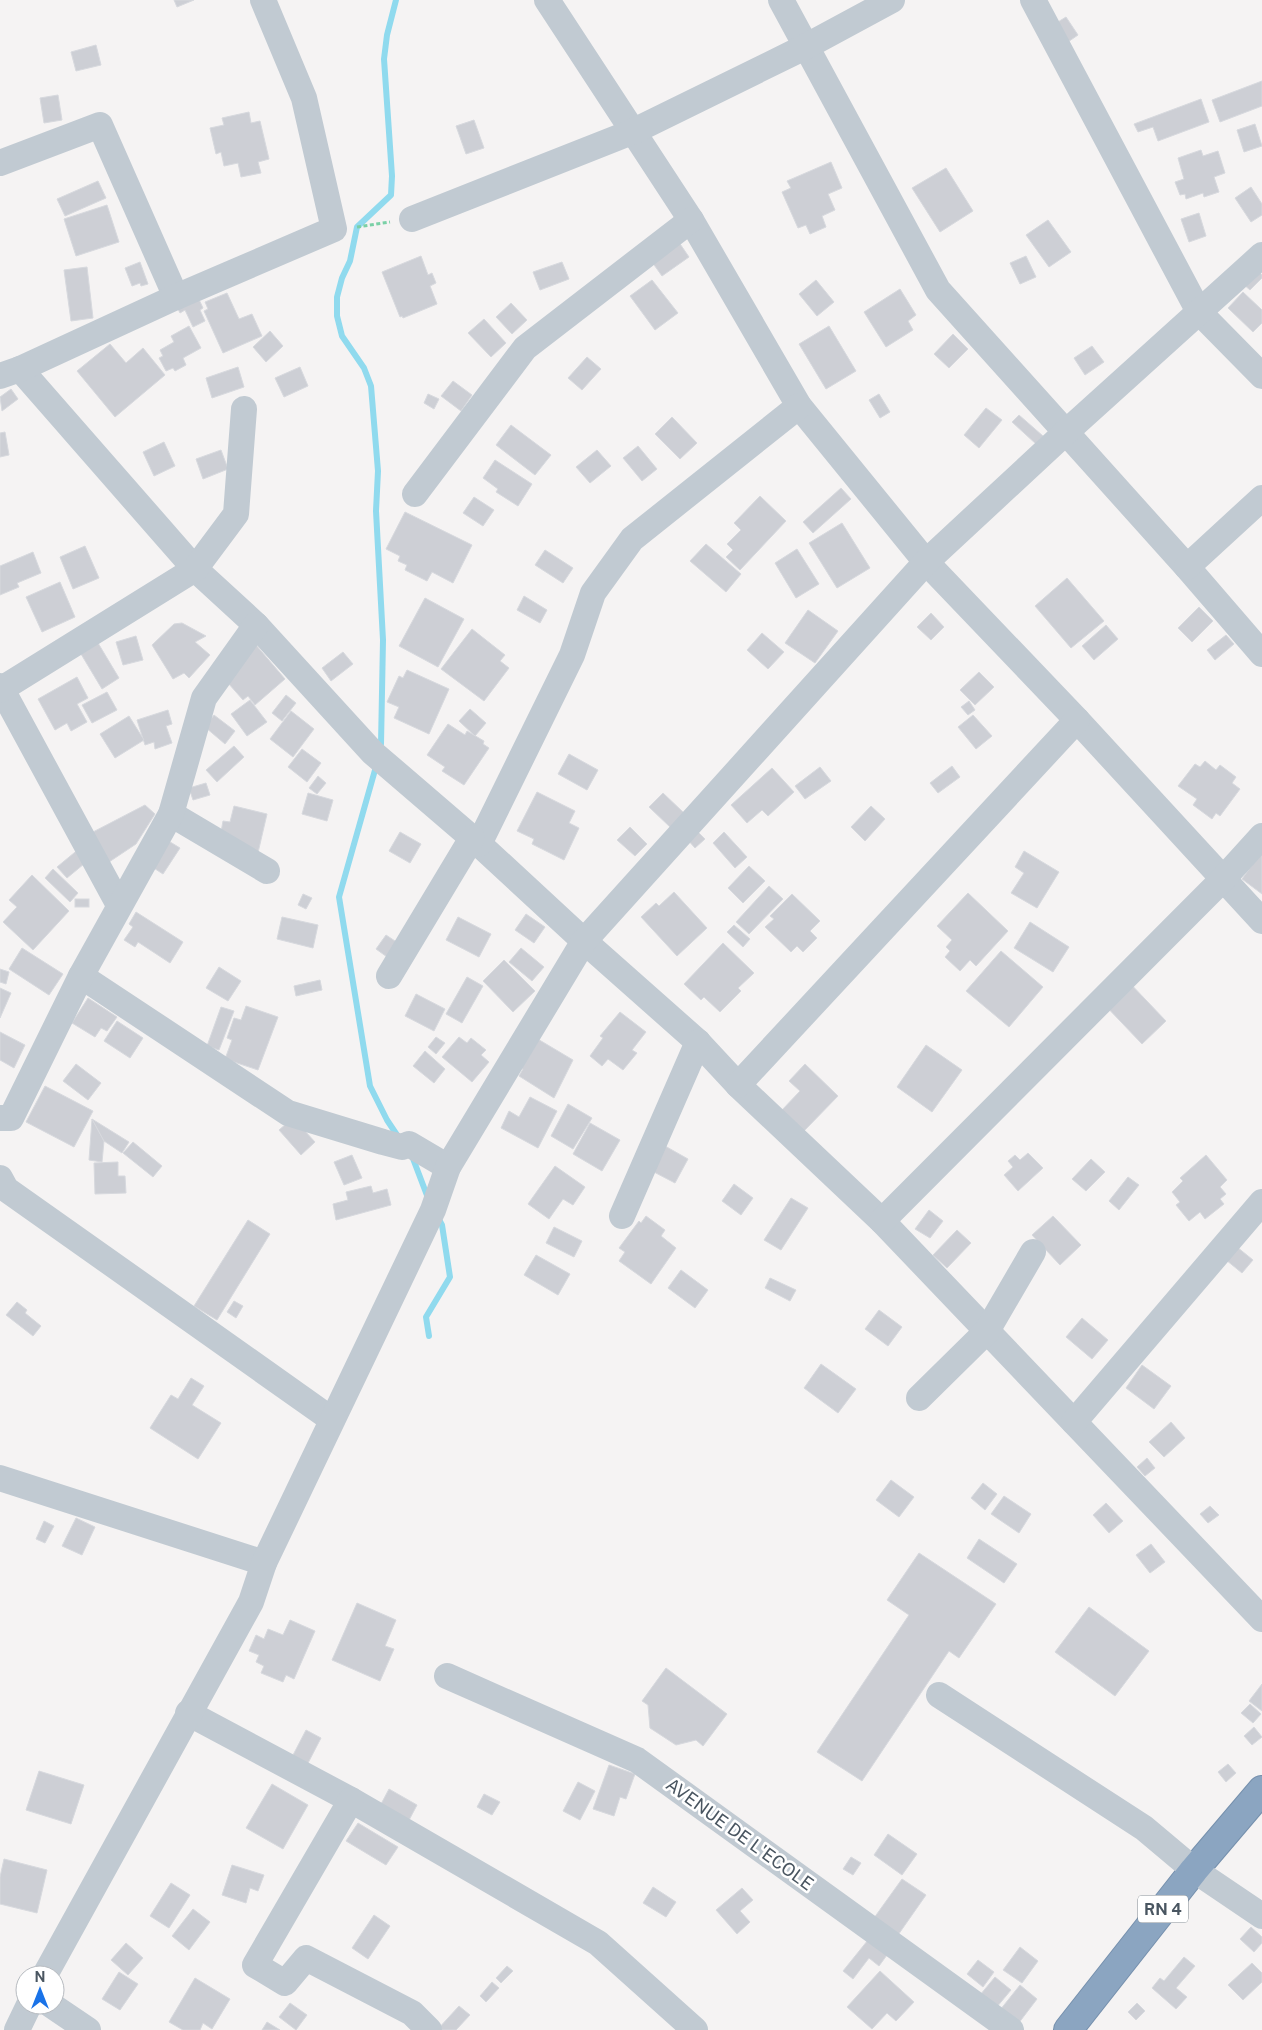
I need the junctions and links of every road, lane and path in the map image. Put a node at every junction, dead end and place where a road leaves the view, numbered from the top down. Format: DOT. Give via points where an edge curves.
graph roads {
  1 [pos="263,0"];
  2 [pos="547,0"];
  3 [pos="781,0"];
  4 [pos="892,0"];
  5 [pos="1033,0"];
  6 [pos="805,47"];
  7 [pos="632,132"];
  8 [pos="0,163"];
  9 [pos="412,219"];
  10 [pos="691,220"];
  11 [pos="334,229"];
  12 [pos="1262,255"];
  13 [pos="176,297"];
  14 [pos="1199,312"];
  15 [pos="10,373"];
  16 [pos="1262,376"];
  17 [pos="800,406"];
  18 [pos="244,409"];
  19 [pos="1065,433"];
  20 [pos="415,494"];
  21 [pos="1262,498"];
  22 [pos="926,562"];
  23 [pos="1187,567"];
  24 [pos="195,569"];
  25 [pos="256,625"];
  26 [pos="1262,654"];
  27 [pos="0,688"];
  28 [pos="1077,720"];
  29 [pos="170,814"];
  30 [pos="1262,836"];
  31 [pos="475,841"];
  32 [pos="267,871"];
  33 [pos="1223,878"];
  34 [pos="120,905"];
  35 [pos="1262,921"];
  36 [pos="584,941"];
  37 [pos="81,976"];
  38 [pos="389,976"];
  39 [pos="698,1042"];
  40 [pos="738,1085"];
  41 [pos="0,1118"];
  42 [pos="448,1167"];
  43 [pos="0,1178"];
  44 [pos="1262,1202"];
  45 [pos="622,1216"];
  46 [pos="882,1221"];
  47 [pos="1033,1252"];
  48 [pos="987,1331"];
  49 [pos="919,1398"];
  50 [pos="332,1419"];
  51 [pos="1074,1422"];
  52 [pos="0,1478"];
  53 [pos="264,1563"];
  54 [pos="1262,1619"];
  55 [pos="447,1676"];
  56 [pos="939,1694"];
  57 [pos="188,1713"];
  58 [pos="1262,1790"];
  59 [pos="351,1800"];
  60 [pos="1194,1870"];
  61 [pos="1262,1916"];
  62 [pos="50,1965"];
  63 [pos="65,2014"];
  64 [pos="24,2015"];
  65 [pos="17,2030"];
  66 [pos="88,2030"];
  67 [pos="429,2030"];
  68 [pos="695,2030"];
  69 [pos="1011,2030"];
  70 [pos="1068,2030"];
  1 -- 11 [label="street" via="304,98"];
  2 -- 7 [label="street"];
  3 -- 6 [label="street"];
  4 -- 6 [label="street"];
  5 -- 14 [label="street"];
  6 -- 7 [label="street"];
  6 -- 19 [label="street" via="938,290"];
  7 -- 9 [label="street"];
  7 -- 10 [label="street"];
  8 -- 13 [label="street" via="100,125"];
  9 -- 11 [label="path"];
  10 -- 17 [label="street"];
  10 -- 20 [label="street" via="525,348"];
  11 -- 13 [label="street"];
  12 -- 14 [label="street"];
  13 -- 15 [label="street"];
  14 -- 16 [label="street"];
  14 -- 19 [label="street"];
  15 -- 24 [label="street"];
  17 -- 22 [label="street"];
  17 -- 31 [label="street" via="632,539 593,593 572,655"];
  18 -- 24 [label="street" via="236,514"];
  19 -- 22 [label="street"];
  19 -- 23 [label="street"];
  21 -- 23 [label="street"];
  22 -- 28 [label="street"];
  22 -- 36 [label="street"];
  23 -- 26 [label="street"];
  24 -- 25 [label="street"];
  24 -- 27 [label="street"];
  25 -- 29 [label="street" via="204,698"];
  25 -- 31 [label="street" via="373,753"];
  27 -- 34 [label="street"];
  28 -- 33 [label="street"];
  28 -- 40 [label="street"];
  29 -- 32 [label="street"];
  29 -- 34 [label="street"];
  30 -- 33 [label="street"];
  31 -- 36 [label="street"];
  31 -- 38 [label="street"];
  33 -- 35 [label="street"];
  33 -- 46 [label="street"];
  34 -- 37 [label="street"];
  36 -- 39 [label="street"];
  36 -- 42 [label="street"];
  37 -- 41 [label="street" via="11,1118"];
  37 -- 42 [label="street" via="288,1113 398,1144"];
  39 -- 40 [label="street"];
  39 -- 45 [label="street"];
  40 -- 46 [label="street"];
  42 -- 50 [label="street" via="433,1210"];
  43 -- 50 [label="street" via="6,1189"];
  44 -- 51 [label="street"];
  46 -- 48 [label="street"];
  47 -- 48 [label="street"];
  48 -- 49 [label="street"];
  48 -- 51 [label="street"];
  50 -- 53 [label="street"];
  51 -- 54 [label="street"];
  52 -- 53 [label="street"];
  53 -- 57 [label="street" via="251,1602"];
  55 -- 69 [label="street, AVENUE DE L'ECOLE" via="638,1760"];
  56 -- 60 [label="street" via="1144,1828"];
  57 -- 59 [label="street"];
  57 -- 62 [label="street"];
  58 -- 60 [label="highway, RN 4"];
  59 -- 67 [label="street" via="254,1965 285,1983 306,1958 412,2013"];
  59 -- 68 [label="street" via="598,1943"];
  60 -- 61 [label="street"];
  60 -- 70 [label="highway, RN 4"];
  63 -- 66 [label="street"];
  64 -- 65 [label="street"];
}
